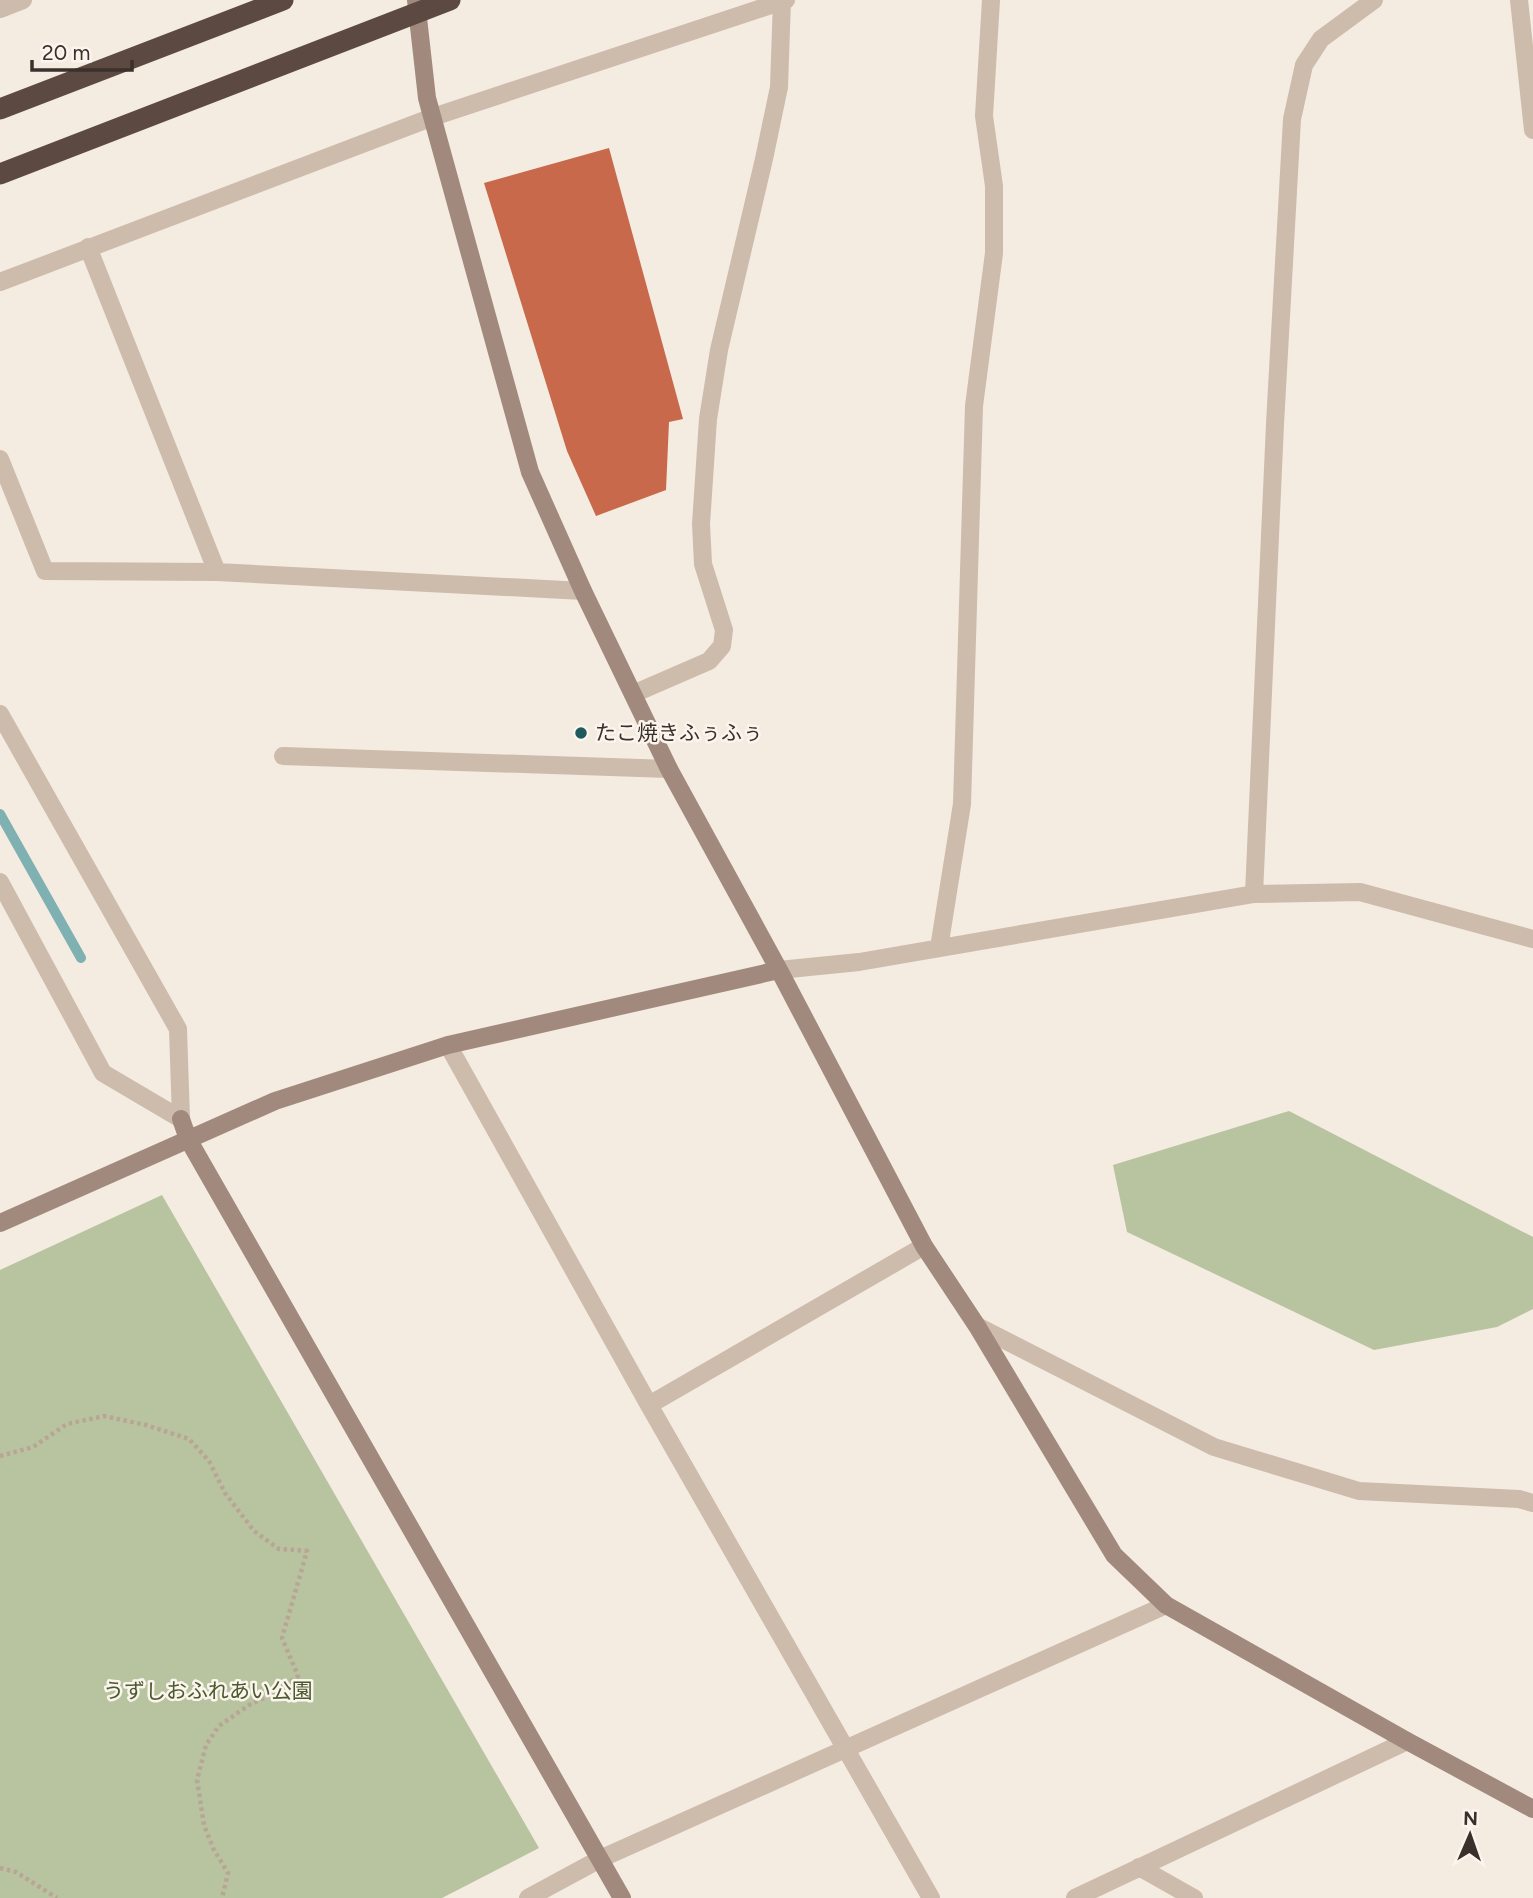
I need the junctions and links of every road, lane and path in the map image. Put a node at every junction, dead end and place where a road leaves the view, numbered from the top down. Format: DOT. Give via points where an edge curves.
graph roads {
  1 [pos="23,0"];
  2 [pos="284,0"];
  3 [pos="416,0"];
  4 [pos="450,0"];
  5 [pos="783,0"];
  6 [pos="992,0"];
  7 [pos="1374,0"];
  8 [pos="1519,0"];
  9 [pos="0,9"];
  10 [pos="0,109"];
  11 [pos="433,117"];
  12 [pos="1533,130"];
  13 [pos="0,174"];
  14 [pos="88,247"];
  15 [pos="0,282"];
  16 [pos="0,458"];
  17 [pos="218,572"];
  18 [pos="583,591"];
  19 [pos="633,694"];
  20 [pos="0,714"];
  21 [pos="283,756"];
  22 [pos="669,769"];
  23 [pos="0,882"];
  24 [pos="1254,894"];
  25 [pos="1533,939"];
  26 [pos="939,948"];
  27 [pos="779,970"];
  28 [pos="449,1045"];
  29 [pos="181,1119"];
  30 [pos="188,1139"];
  31 [pos="0,1223"];
  32 [pos="924,1246"];
  33 [pos="977,1326"];
  34 [pos="649,1405"];
  35 [pos="0,1456"];
  36 [pos="1533,1503"];
  37 [pos="1166,1605"];
  38 [pos="1407,1741"];
  39 [pos="846,1748"];
  40 [pos="1532,1805"];
  41 [pos="600,1860"];
  42 [pos="1139,1867"];
  43 [pos="0,1868"];
  44 [pos="57,1898"];
  45 [pos="222,1898"];
  46 [pos="528,1898"];
  47 [pos="622,1898"];
  48 [pos="931,1898"];
  49 [pos="1075,1898"];
  50 [pos="1194,1898"];
  1 -- 9 [label="street"];
  2 -- 10 [label="highway"];
  3 -- 11 [label="street"];
  4 -- 13 [label="highway, bridge"];
  5 -- 11 [label="street"];
  5 -- 19 [label="street" via="779,87 719,350 708,419 703,564 724,630 722,646 709,661"];
  6 -- 26 [label="street" via="984,116 994,186 994,253 974,406 962,804"];
  7 -- 24 [label="street" via="1321,39 1304,65 1292,119"];
  8 -- 12 [label="street"];
  11 -- 14 [label="street"];
  11 -- 18 [label="street" via="530,472"];
  14 -- 15 [label="street"];
  14 -- 17 [label="street"];
  16 -- 17 [label="street" via="45,571"];
  17 -- 18 [label="street"];
  18 -- 19 [label="street"];
  19 -- 22 [label="street"];
  20 -- 29 [label="street" via="178,1029"];
  21 -- 22 [label="street"];
  22 -- 27 [label="street"];
  23 -- 29 [label="street" via="103,1073"];
  24 -- 25 [label="street" via="1360,892"];
  24 -- 26 [label="street"];
  26 -- 27 [label="street"];
  27 -- 28 [label="street"];
  27 -- 32 [label="street"];
  28 -- 30 [label="street" via="275,1101"];
  28 -- 34 [label="street"];
  29 -- 30 [label="street"];
  30 -- 31 [label="street"];
  30 -- 41 [label="street"];
  32 -- 33 [label="street"];
  32 -- 34 [label="street"];
  33 -- 36 [label="street" via="1214,1447 1359,1491"];
  33 -- 37 [label="street" via="1114,1555"];
  34 -- 39 [label="street"];
  35 -- 45 [label="path" via="33,1447 67,1424 92,1418 104,1416 146,1425 188,1439 209,1461 225,1493 254,1531 279,1549 307,1551 282,1638 298,1676 219,1726 206,1745 197,1780 204,1825 228,1873"];
  37 -- 38 [label="street"];
  37 -- 39 [label="street"];
  38 -- 40 [label="street"];
  38 -- 42 [label="street"];
  39 -- 41 [label="street"];
  39 -- 48 [label="street"];
  41 -- 46 [label="street"];
  41 -- 47 [label="street"];
  42 -- 49 [label="street"];
  42 -- 50 [label="street"];
  43 -- 44 [label="path" via="16,1872"];
}
